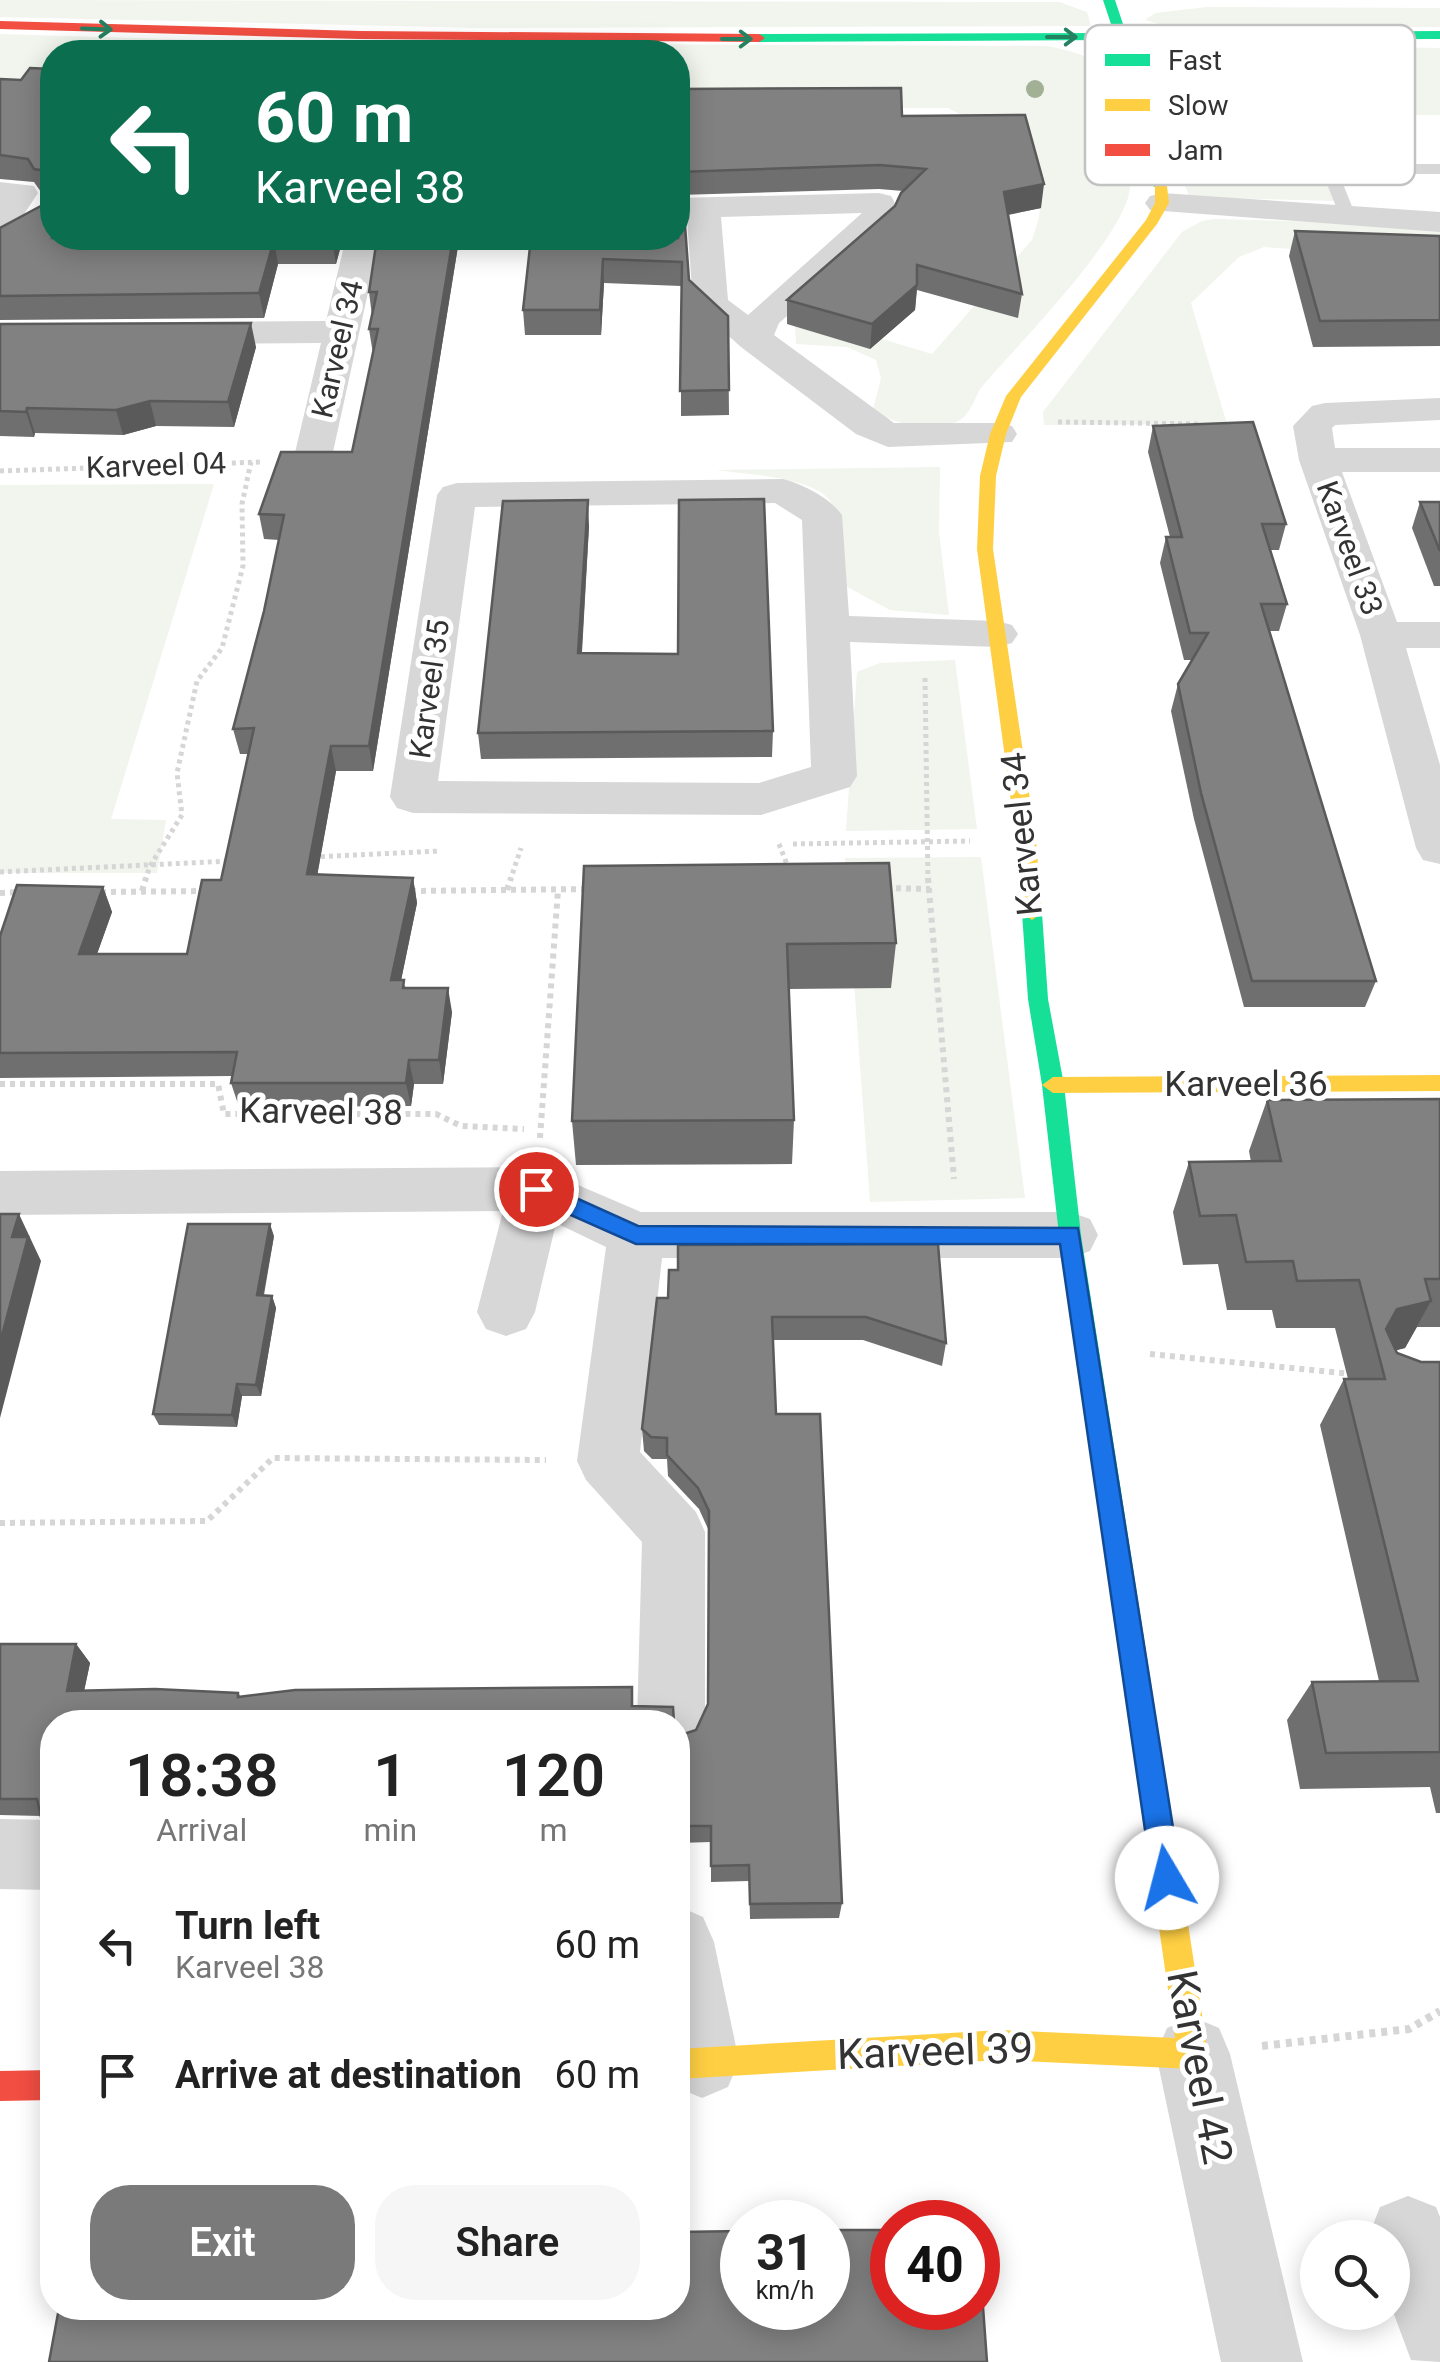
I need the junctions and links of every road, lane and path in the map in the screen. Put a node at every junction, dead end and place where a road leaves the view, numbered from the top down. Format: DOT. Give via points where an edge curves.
graph roads {
  1 [pos="1109,0"];
  2 [pos="0,25"];
  3 [pos="1118,25"];
  4 [pos="1415,36"];
  5 [pos="1440,36"];
  6 [pos="1085,37"];
  7 [pos="1160,185"];
  8 [pos="1244,185"];
  9 [pos="1335,185"];
  10 [pos="0,192"];
  11 [pos="1162,203"];
  12 [pos="690,207"];
  13 [pos="1249,208"];
  14 [pos="1347,214"];
  15 [pos="1440,222"];
  16 [pos="0,226"];
  17 [pos="360,250"];
  18 [pos="342,332"];
  19 [pos="152,333"];
  20 [pos="754,339"];
  21 [pos="1440,409"];
  22 [pos="1001,427"];
  23 [pos="1315,443"];
  24 [pos="1440,460"];
  25 [pos="312,461"];
  26 [pos="251,462"];
  27 [pos="0,471"];
  28 [pos="828,628"];
  29 [pos="925,632"];
  30 [pos="997,634"];
  31 [pos="1381,636"];
  32 [pos="1440,636"];
  33 [pos="1026,840"];
  34 [pos="925,842"];
  35 [pos="760,844"];
  36 [pos="780,844"];
  37 [pos="1440,847"];
  38 [pos="504,848"];
  39 [pos="521,848"];
  40 [pos="540,848"];
  41 [pos="454,850"];
  42 [pos="308,858"];
  43 [pos="249,860"];
  44 [pos="150,866"];
  45 [pos="0,872"];
  46 [pos="795,887"];
  47 [pos="872,888"];
  48 [pos="598,889"];
  49 [pos="930,889"];
  50 [pos="506,890"];
  51 [pos="558,890"];
  52 [pos="218,891"];
  53 [pos="410,891"];
  54 [pos="36,892"];
  55 [pos="88,892"];
  56 [pos="142,892"];
  57 [pos="0,893"];
  58 [pos="1440,1083"];
  59 [pos="0,1084"];
  60 [pos="1053,1085"];
  61 [pos="540,1130"];
  62 [pos="536,1189"];
  63 [pos="0,1193"];
  64 [pos="958,1233"];
  65 [pos="636,1235"];
  66 [pos="1070,1235"];
  67 [pos="506,1312"];
  68 [pos="1089,1348"];
  69 [pos="1356,1374"];
  70 [pos="608,1461"];
  71 [pos="0,1524"];
  72 [pos="671,1710"];
  73 [pos="0,1854"];
  74 [pos="40,1855"];
  75 [pos="1440,2011"];
  76 [pos="1193,2054"];
  77 [pos="690,2062"];
  78 [pos="40,2085"];
  79 [pos="0,2086"];
  80 [pos="1410,2241"];
  81 [pos="1440,2332"];
  82 [pos="1262,2362"];
  1 -- 3 [label="street"];
  2 -- 6 [label="street, one-way" via="648,39"];
  4 -- 5 [label="street"];
  7 -- 11 [label="street"];
  8 -- 13 [label="path"];
  9 -- 14 [label="lane"];
  10 -- 16 [label="street" via="22,193"];
  11 -- 13 [label="street"];
  11 -- 22 [label="street, Karveel 34" via="1014,396"];
  12 -- 20 [label="street" via="711,304"];
  12 -- 20 [label="street" via="879,203 880,220 764,318"];
  13 -- 14 [label="street"];
  14 -- 15 [label="street"];
  17 -- 18 [label="street, Karveel 34"];
  18 -- 19 [label="street"];
  18 -- 25 [label="street, Karveel 34"];
  20 -- 22 [label="street" via="888,435"];
  21 -- 23 [label="street" via="1325,414"];
  22 -- 23 [label="path"];
  22 -- 30 [label="street, Karveel 34" via="988,476 985,549"];
  23 -- 24 [label="street, Karveel 33"];
  23 -- 31 [label="street, Karveel 33"];
  25 -- 26 [label="path, Karveel 04"];
  26 -- 27 [label="path, Karveel 04"];
  26 -- 44 [label="path" via="242,504 244,566 222,648 197,681 176,774 182,815"];
  28 -- 28 [label="street, Karveel 35" via="834,776 762,799 414,797 457,496 782,491 822,516"];
  28 -- 29 [label="street"];
  29 -- 30 [label="street"];
  29 -- 34 [label="path"];
  30 -- 33 [label="street, Karveel 34"];
  31 -- 32 [label="street"];
  31 -- 37 [label="street"];
  33 -- 34 [label="path"];
  33 -- 60 [label="street, Karveel 34" via="1038,1000"];
  34 -- 36 [label="path"];
  34 -- 49 [label="path"];
  35 -- 36 [label="path"];
  36 -- 46 [label="path"];
  38 -- 39 [label="path"];
  39 -- 40 [label="path"];
  39 -- 50 [label="path"];
  41 -- 42 [label="path"];
  43 -- 44 [label="path"];
  44 -- 45 [label="path"];
  44 -- 56 [label="path"];
  47 -- 49 [label="path"];
  48 -- 51 [label="path"];
  49 -- 64 [label="path"];
  50 -- 51 [label="path"];
  50 -- 53 [label="path"];
  51 -- 61 [label="path"];
  52 -- 56 [label="path"];
  54 -- 57 [label="path"];
  55 -- 56 [label="path"];
  58 -- 60 [label="street, Karveel 36"];
  59 -- 61 [label="path, Karveel 38" via="218,1084 224,1114 436,1114 461,1126"];
  60 -- 66 [label="street, Karveel 34"];
  61 -- 62 [label="path"];
  62 -- 63 [label="street"];
  62 -- 65 [label="street"];
  62 -- 67 [label="street"];
  64 -- 65 [label="street"];
  64 -- 66 [label="street"];
  65 -- 70 [label="street"];
  66 -- 68 [label="street, Karveel 42"];
  68 -- 69 [label="path"];
  68 -- 76 [label="street, Karveel 42"];
  70 -- 71 [label="path" via="273,1458 207,1522"];
  70 -- 72 [label="street" via="674,1532"];
  73 -- 74 [label="street"];
  75 -- 76 [label="path" via="1409,2028"];
  76 -- 77 [label="street, Karveel 39" via="1001,2045"];
  76 -- 82 [label="street, Karveel 42"];
  78 -- 79 [label="street"];
  80 -- 81 [label="street"];
}
